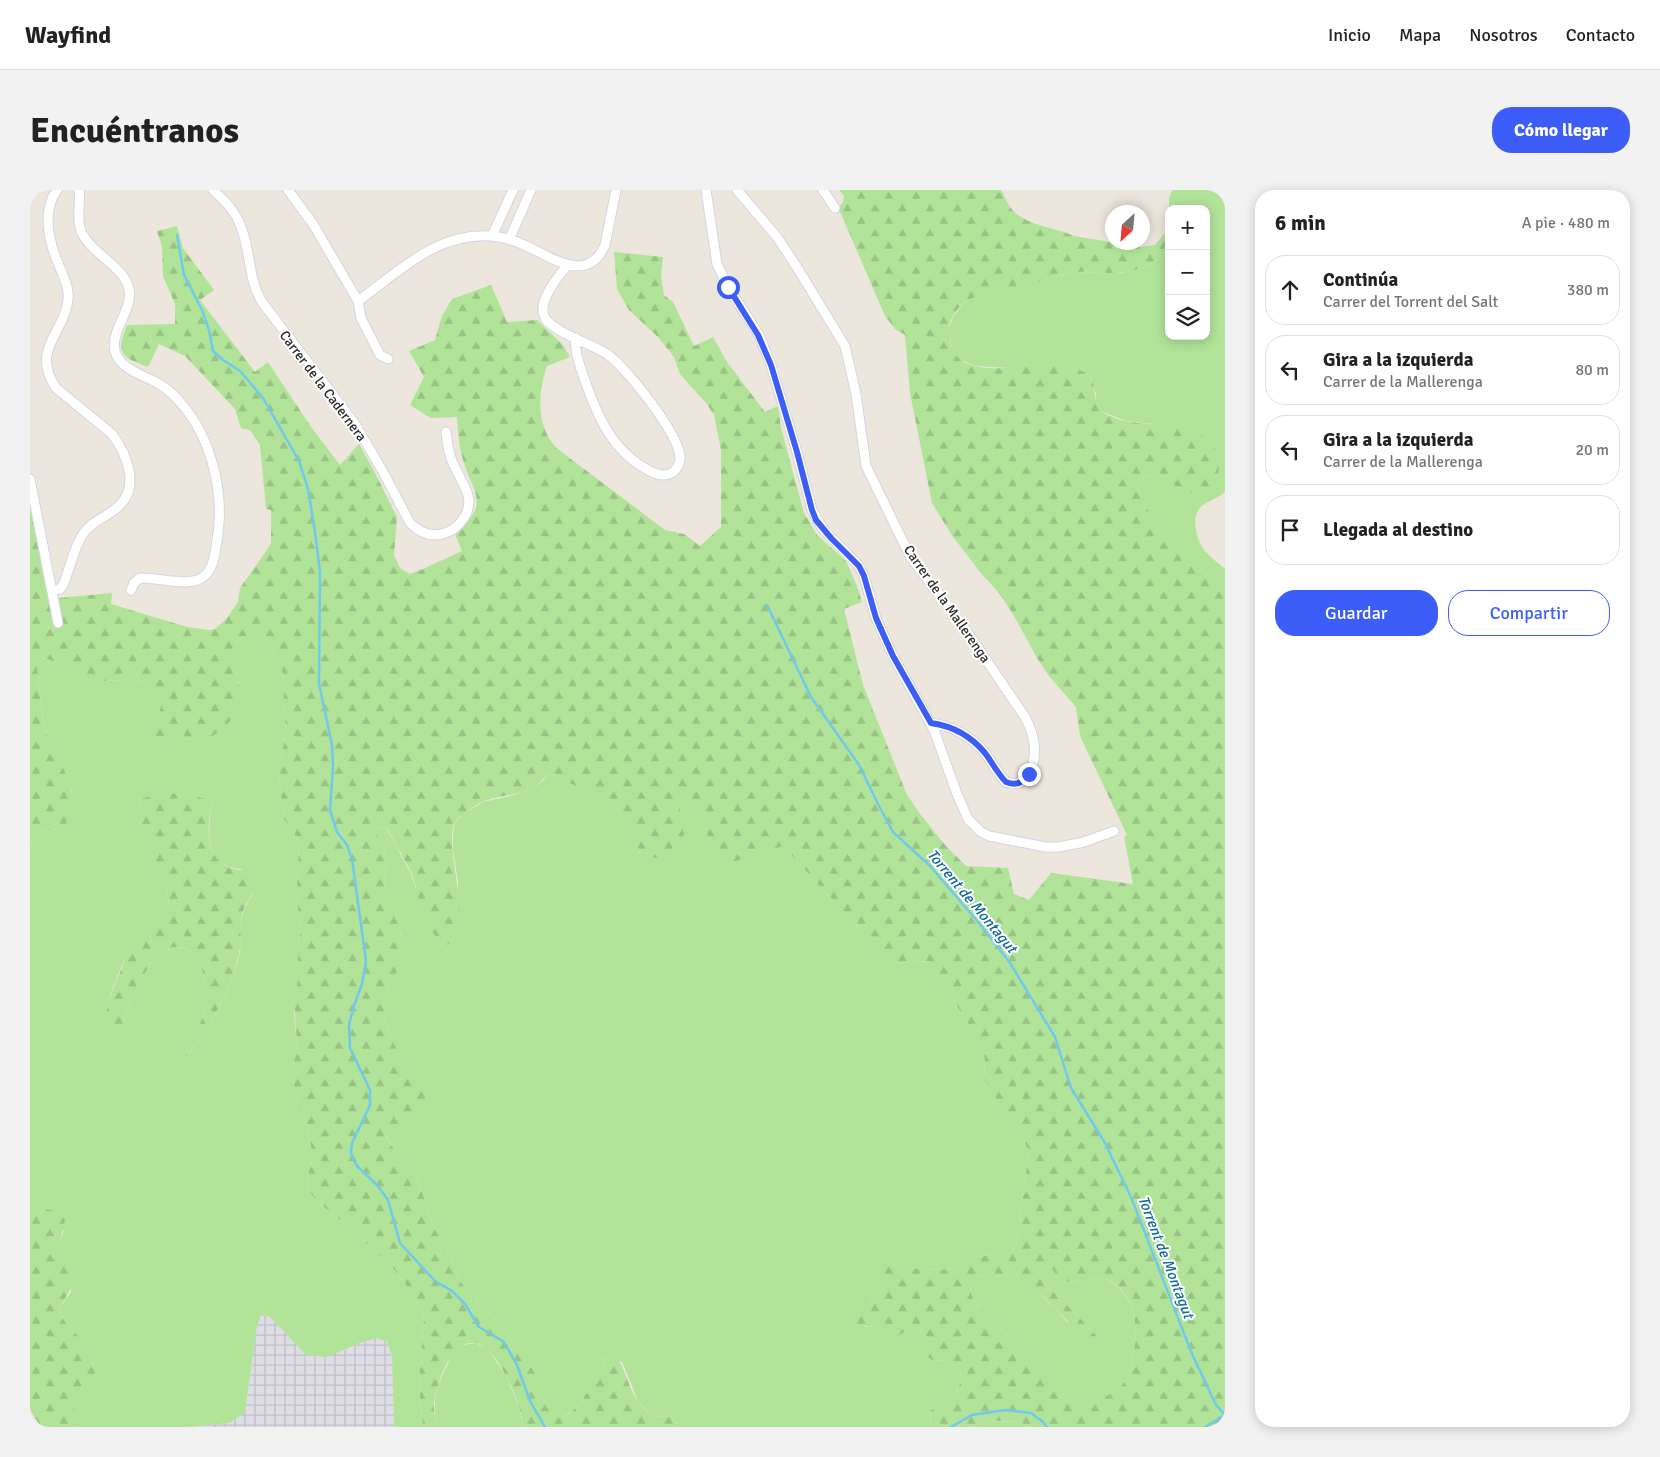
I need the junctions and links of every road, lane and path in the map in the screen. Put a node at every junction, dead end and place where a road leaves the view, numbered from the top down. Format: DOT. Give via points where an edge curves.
graph roads {
  1 [pos="57,190"];
  2 [pos="79,190"];
  3 [pos="213,190"];
  4 [pos="288,190"];
  5 [pos="514,190"];
  6 [pos="531,190"];
  7 [pos="616,190"];
  8 [pos="706,190"];
  9 [pos="736,190"];
  10 [pos="823,190"];
  11 [pos="835,208"];
  12 [pos="492,236"];
  13 [pos="509,240"];
  14 [pos="568,265"];
  15 [pos="358,301"];
  16 [pos="576,338"];
  17 [pos="388,359"];
  18 [pos="446,432"];
  19 [pos="30,478"];
  20 [pos="131,590"];
  21 [pos="52,591"];
  22 [pos="58,623"];
  23 [pos="931,723"];
  24 [pos="1114,831"];
  1 -- 21 [label="street" via="51,199 48,228 66,280 68,299 44,346 44,371 56,388 112,434 125,457 130,478 120,505 94,522 84,533 63,585"];
  2 -- 20 [label="street" via="78,216 84,238 129,286 130,294 115,340 116,354 124,366 161,385 179,400 203,437 218,487 218,540 207,574 189,582 140,578"];
  3 -- 18 [label="street, Carrer de la Cadernera" via="232,210 242,228 253,284 262,302 355,424 410,524 430,535 444,533 457,526 469,506 468,492 451,458"];
  4 -- 15 [label="street" via="313,224"];
  5 -- 12 [label="street"];
  6 -- 13 [label="street"];
  7 -- 14 [label="street" via="601,254 583,266"];
  8 -- 23 [label="street" via="717,264 758,335 771,365 812,510 823,529 859,566 879,626"];
  9 -- 23 [label="street, Carrer de la Mallerenga" via="776,237 846,346 866,466 911,558 959,620 1025,716 1034,741 1029,774 1018,784 1006,782 976,744 953,729"];
  10 -- 11 [label="street"];
  12 -- 13 [label="street"];
  12 -- 15 [label="street" via="461,238 429,250"];
  13 -- 14 [label="street"];
  14 -- 16 [label="street" via="550,290 543,312 551,325"];
  15 -- 17 [label="street" via="362,318 380,355"];
  16 -- 16 [label="street" via="619,364 646,396 679,451 680,459 672,473 651,472 617,446 596,410 577,356"];
  19 -- 21 [label="street"];
  21 -- 22 [label="street"];
  23 -- 24 [label="street" via="965,814 980,832 1011,841 1058,847"];
}
